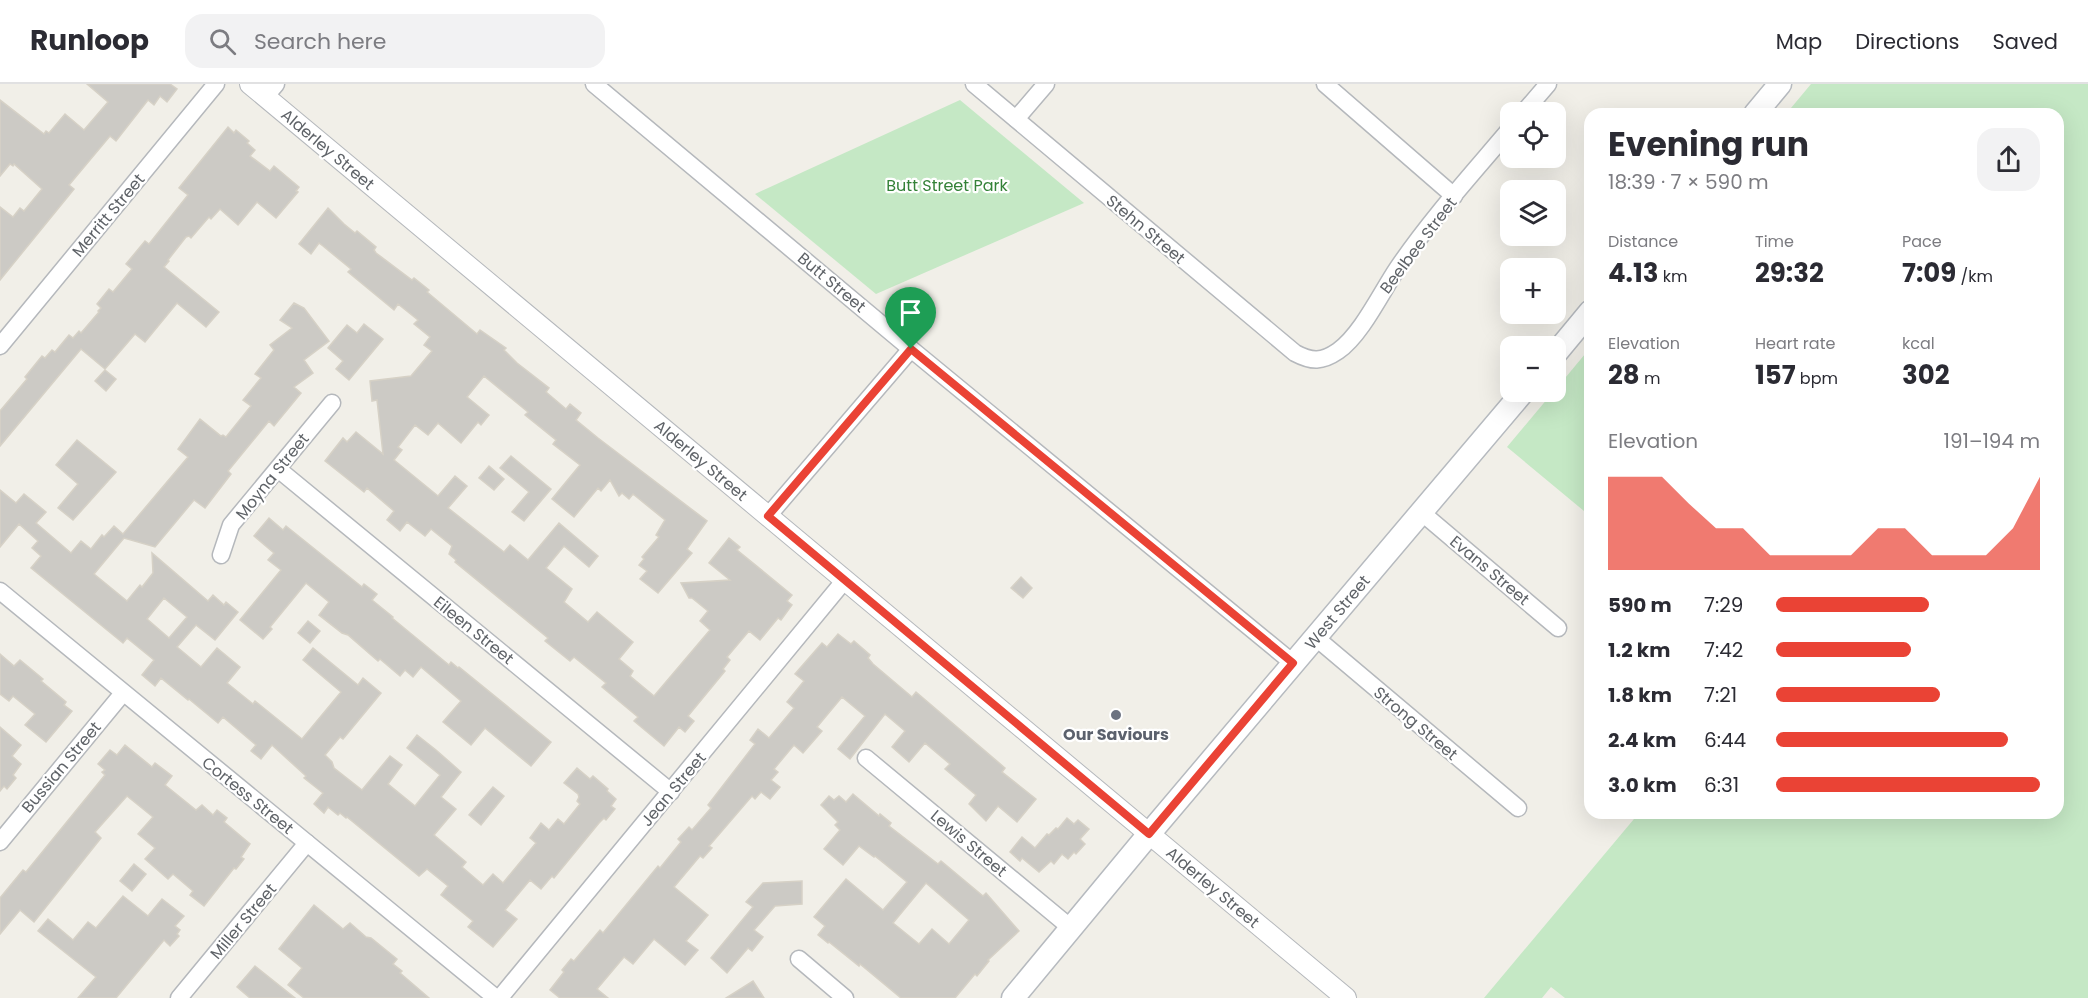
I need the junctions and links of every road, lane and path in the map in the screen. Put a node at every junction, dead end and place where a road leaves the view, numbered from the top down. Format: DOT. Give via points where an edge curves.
graph roads {
  1 [pos="216,84"];
  2 [pos="250,84"];
  3 [pos="594,84"];
  4 [pos="974,84"];
  5 [pos="1046,84"];
  6 [pos="1325,84"];
  7 [pos="1548,84"];
  8 [pos="1780,84"];
  9 [pos="271,91"];
  10 [pos="1533,102"];
  11 [pos="1760,108"];
  12 [pos="1016,120"];
  13 [pos="1500,141"];
  14 [pos="1454,196"];
  15 [pos="1584,319"];
  16 [pos="1566,341"];
  17 [pos="0,346"];
  18 [pos="911,349"];
  19 [pos="1324,358"];
  20 [pos="1514,402"];
  21 [pos="332,403"];
  22 [pos="278,469"];
  23 [pos="1421,512"];
  24 [pos="768,516"];
  25 [pos="221,555"];
  26 [pos="844,580"];
  27 [pos="0,591"];
  28 [pos="1558,628"];
  29 [pos="1316,638"];
  30 [pos="1293,663"];
  31 [pos="123,693"];
  32 [pos="866,758"];
  33 [pos="671,792"];
  34 [pos="1518,808"];
  35 [pos="1149,834"];
  36 [pos="0,842"];
  37 [pos="307,843"];
  38 [pos="1071,928"];
  39 [pos="799,959"];
  40 [pos="179,998"];
  41 [pos="496,998"];
  42 [pos="502,998"];
  43 [pos="845,998"];
  44 [pos="1013,998"];
  45 [pos="1346,998"];
  1 -- 17 [label="street, Merritt Street"];
  2 -- 9 [label="street, Alderley Street"];
  3 -- 18 [label="street, Butt Street"];
  4 -- 12 [label="street, Stehn Street"];
  5 -- 12 [label="street"];
  6 -- 14 [label="street"];
  7 -- 10 [label="street"];
  8 -- 11 [label="main road"];
  9 -- 24 [label="street, Alderley Street"];
  12 -- 19 [label="street, Stehn Street" via="1295,353 1308,360"];
  13 -- 14 [label="street, Beelbee Street"];
  14 -- 19 [label="street, Beelbee Street" via="1397,269 1350,340"];
  15 -- 16 [label="main road"];
  18 -- 24 [label="street"];
  18 -- 30 [label="street, Butt Street"];
  20 -- 23 [label="main road, West Street"];
  21 -- 22 [label="street, Moyna Street"];
  22 -- 25 [label="street, Moyna Street" via="231,525"];
  22 -- 33 [label="street, Eileen Street"];
  23 -- 28 [label="street, Evans Street"];
  23 -- 29 [label="main road, West Street"];
  24 -- 26 [label="street, Alderley Street"];
  26 -- 33 [label="street, Jean Street"];
  26 -- 35 [label="street, Alderley Street"];
  27 -- 31 [label="street, Cortess Street"];
  29 -- 30 [label="main road, West Street"];
  29 -- 34 [label="street, Strong Street"];
  30 -- 35 [label="main road, West Street"];
  31 -- 36 [label="street, Bussian Street"];
  31 -- 37 [label="street, Cortess Street"];
  32 -- 38 [label="street, Lewis Street"];
  33 -- 42 [label="street, Jean Street"];
  35 -- 38 [label="main road, West Street"];
  35 -- 45 [label="street, Alderley Street"];
  37 -- 40 [label="street, Miller Street"];
  37 -- 41 [label="street, Cortess Street"];
  38 -- 44 [label="main road, West Street"];
  39 -- 43 [label="street"];
}
